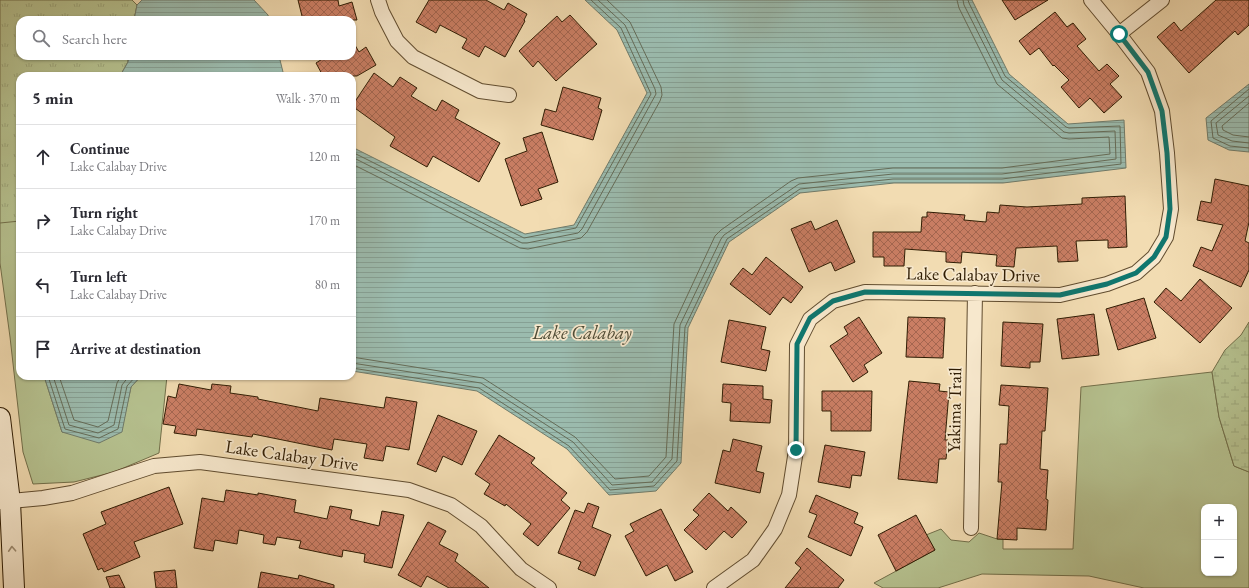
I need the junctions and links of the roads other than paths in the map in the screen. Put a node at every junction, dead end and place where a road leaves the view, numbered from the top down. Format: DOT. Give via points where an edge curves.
graph roads {
  1 [pos="378,0"];
  2 [pos="1092,0"];
  3 [pos="1162,0"];
  4 [pos="1119,34"];
  5 [pos="509,95"];
  6 [pos="974,293"];
  7 [pos="0,418"];
  8 [pos="5,502"];
  9 [pos="971,528"];
  10 [pos="14,588"];
  11 [pos="549,588"];
  12 [pos="714,588"];
  1 -- 5 [label="street" via="396,41 413,57 480,91"];
  2 -- 4 [label="street, Lake Calabay Drive"];
  3 -- 4 [label="street"];
  4 -- 6 [label="street, Lake Calabay Drive" via="1148,72 1162,111 1170,209 1166,237 1154,257 1136,273 1107,284 1060,295"];
  6 -- 9 [label="street, Yakima Trail"];
  6 -- 12 [label="street, Lake Calabay Drive" via="865,292 833,301 810,318 797,344 796,450 789,494 775,529 753,560"];
  7 -- 8 [label="street"];
  10 -- 8 [label="street, one-way"];
  8 -- 11 [label="street, Lake Calabay Drive" via="72,493 154,466 200,462 409,490 451,506 481,526 521,570"];
}
